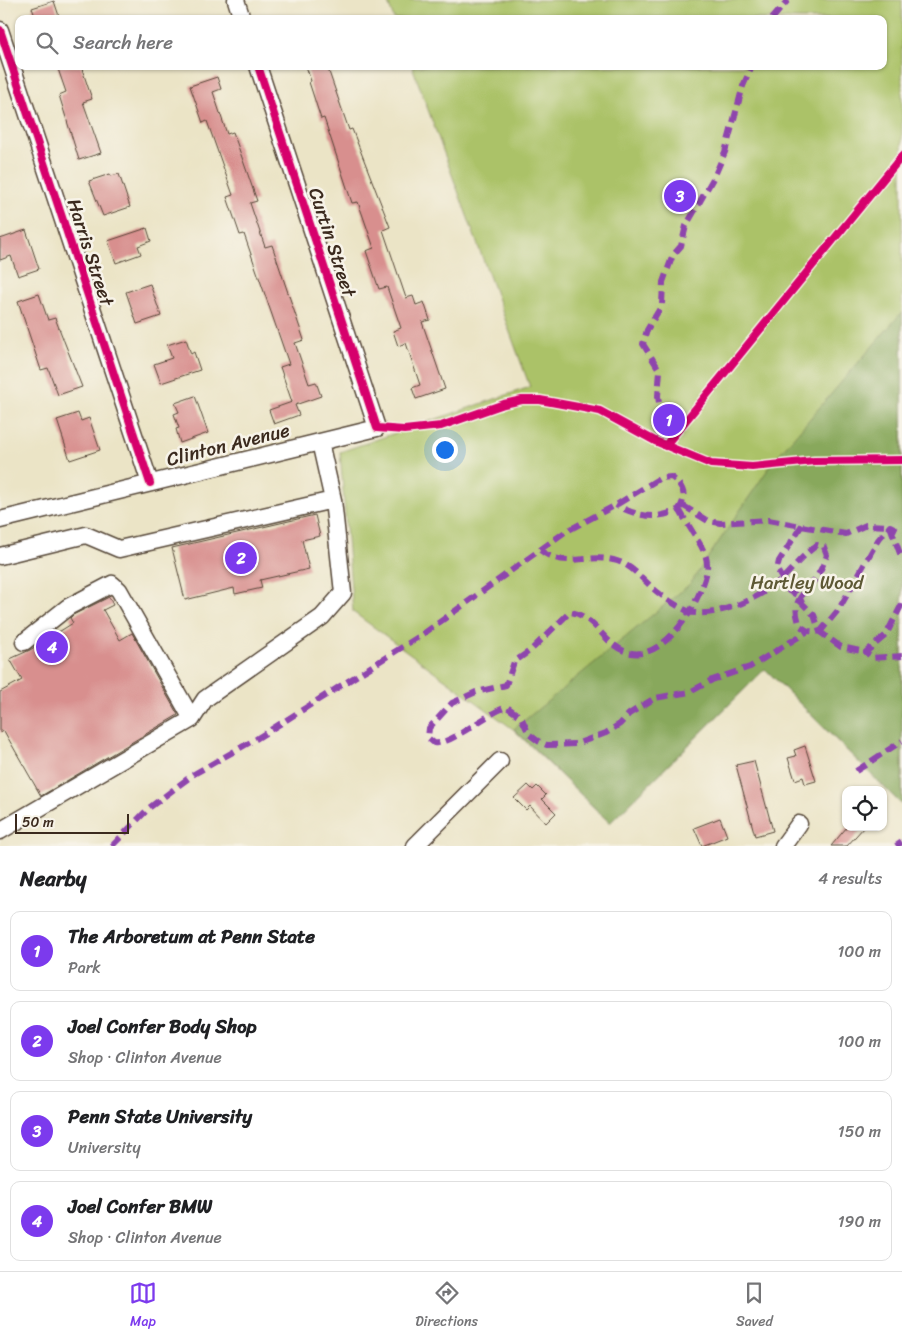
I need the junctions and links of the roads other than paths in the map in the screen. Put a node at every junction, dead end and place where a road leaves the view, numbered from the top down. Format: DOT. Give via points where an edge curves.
graph roads {
  1 [pos="236,0"];
  2 [pos="241,15"];
  3 [pos="0,30"];
  4 [pos="259,70"];
  5 [pos="377,428"];
  6 [pos="320,442"];
  7 [pos="150,484"];
  8 [pos="333,500"];
  9 [pos="0,520"];
  10 [pos="0,556"];
  11 [pos="24,642"];
  12 [pos="192,719"];
  13 [pos="500,762"];
  14 [pos="799,824"];
  15 [pos="0,831"];
  16 [pos="415,846"];
  17 [pos="783,846"];
  1 -- 2 [label="street"];
  3 -- 7 [label="street, Harris Street"];
  4 -- 5 [label="street, Curtin Street"];
  5 -- 6 [label="street, Clinton Avenue"];
  6 -- 7 [label="street, Clinton Avenue"];
  6 -- 8 [label="street"];
  7 -- 9 [label="street, Clinton Avenue"];
  8 -- 10 [label="street" via="119,549 86,535"];
  8 -- 12 [label="street" via="343,593 322,617 205,699"];
  11 -- 12 [label="street" via="68,607 112,584 119,590"];
  12 -- 15 [label="street"];
  13 -- 16 [label="street"];
  14 -- 17 [label="street"];
}
